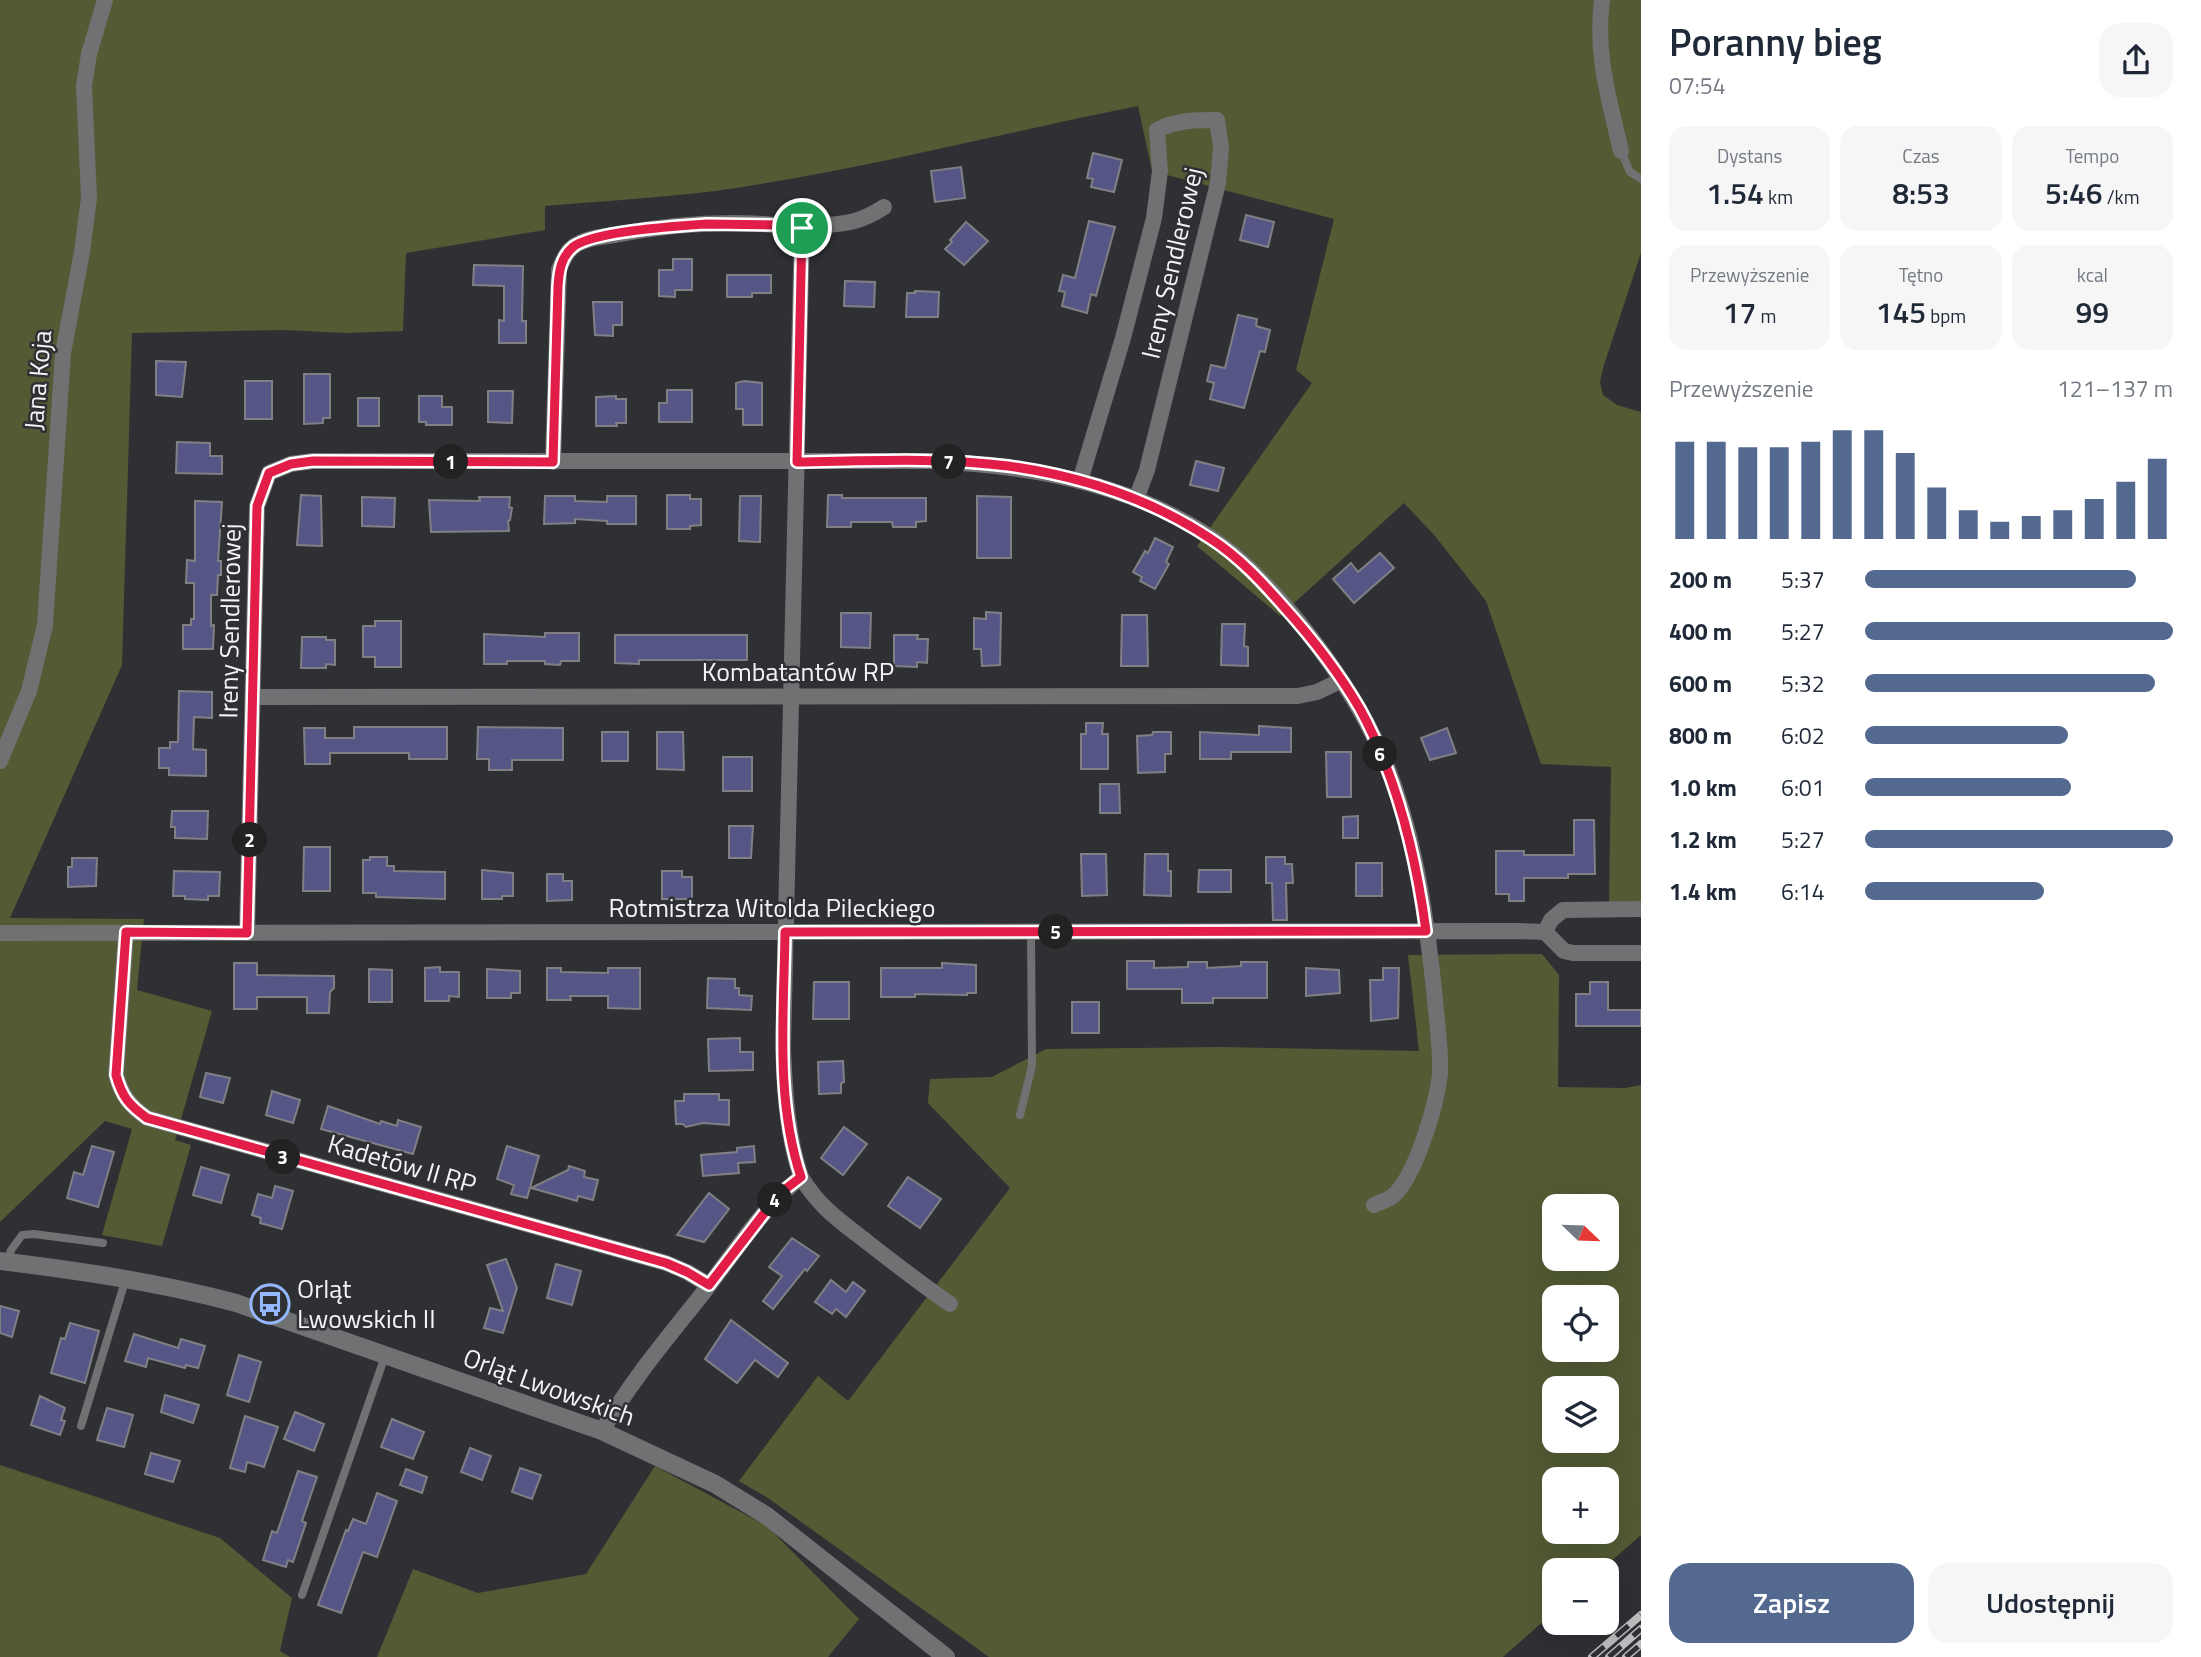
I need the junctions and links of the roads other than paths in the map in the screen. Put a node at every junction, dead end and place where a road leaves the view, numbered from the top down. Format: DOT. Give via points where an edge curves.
graph roads {
  1 [pos="104,0"];
  2 [pos="1601,0"];
  3 [pos="1621,151"];
  4 [pos="1641,179"];
  5 [pos="884,207"];
  6 [pos="802,228"];
  7 [pos="553,462"];
  8 [pos="797,462"];
  9 [pos="1080,481"];
  10 [pos="1136,499"];
  11 [pos="1340,681"];
  12 [pos="254,697"];
  13 [pos="790,697"];
  14 [pos="0,761"];
  15 [pos="1641,909"];
  16 [pos="1426,931"];
  17 [pos="126,932"];
  18 [pos="785,932"];
  19 [pos="1031,932"];
  20 [pos="1545,932"];
  21 [pos="0,933"];
  22 [pos="247,933"];
  23 [pos="1641,953"];
  24 [pos="1020,1115"];
  25 [pos="801,1177"];
  26 [pos="1374,1205"];
  27 [pos="103,1243"];
  28 [pos="4,1261"];
  29 [pos="126,1278"];
  30 [pos="709,1285"];
  31 [pos="950,1304"];
  32 [pos="385,1356"];
  33 [pos="81,1426"];
  34 [pos="602,1431"];
  35 [pos="302,1595"];
  36 [pos="946,1657"];
  1 -- 14 [label="street, Jana Koja" via="84,86 90,183 63,353 45,625 29,691"];
  2 -- 3 [label="street" via="1601,64"];
  3 -- 4 [label="lane" via="1630,172"];
  5 -- 6 [label="street" via="848,224"];
  6 -- 7 [label="street" via="762,224 664,227 574,246 559,269"];
  6 -- 8 [label="street"];
  7 -- 8 [label="street, Ireny Sendlerowej"];
  7 -- 12 [label="street, Ireny Sendlerowej" via="313,461 269,473 257,506"];
  8 -- 9 [label="street, Ireny Sendlerowej" via="966,463 1008,466"];
  8 -- 13 [label="street"];
  9 -- 10 [label="street, Ireny Sendlerowej"];
  9 -- 10 [label="street, Ireny Sendlerowej" via="1154,218 1160,171 1157,130 1170,123 1217,120 1221,147 1218,183"];
  10 -- 11 [label="street, Ireny Sendlerowej" via="1193,527 1233,554 1303,628"];
  11 -- 13 [label="street, Kombatantów RP" via="1298,696"];
  11 -- 16 [label="street, Ireny Sendlerowej" via="1376,740 1398,801"];
  12 -- 13 [label="street, Kombatantów RP"];
  12 -- 22 [label="street, Ireny Sendlerowej"];
  13 -- 18 [label="street"];
  15 -- 20 [label="street" via="1563,910"];
  16 -- 19 [label="street, Rotmistrza Witolda Pileckiego"];
  16 -- 20 [label="street, Rotmistrza Witolda Pileckiego"];
  16 -- 26 [label="street, Ireny Sendlerowej" via="1439,1047 1436,1098 1406,1178 1392,1196"];
  17 -- 21 [label="street, Rotmistrza Witolda Pileckiego"];
  17 -- 22 [label="street, Rotmistrza Witolda Pileckiego"];
  17 -- 30 [label="street, Kadetów II RP" via="116,1075 121,1092 147,1118 666,1263"];
  18 -- 19 [label="street, Rotmistrza Witolda Pileckiego"];
  18 -- 22 [label="street, Rotmistrza Witolda Pileckiego"];
  18 -- 25 [label="street" via="786,1106 791,1147"];
  19 -- 24 [label="lane" via="1032,1066"];
  20 -- 23 [label="street" via="1564,951 1573,953"];
  25 -- 30 [label="street" via="779,1194"];
  25 -- 31 [label="street" via="813,1197 836,1219"];
  27 -- 28 [label="lane" via="22,1235"];
  28 -- 29 [label="street, Orląt Lwowskich"];
  29 -- 32 [label="street, Orląt Lwowskich" via="236,1303"];
  29 -- 33 [label="lane"];
  30 -- 34 [label="street"];
  32 -- 34 [label="street, Orląt Lwowskich"];
  32 -- 35 [label="lane"];
  34 -- 36 [label="street, Orląt Lwowskich" via="735,1495 767,1516"];
}
